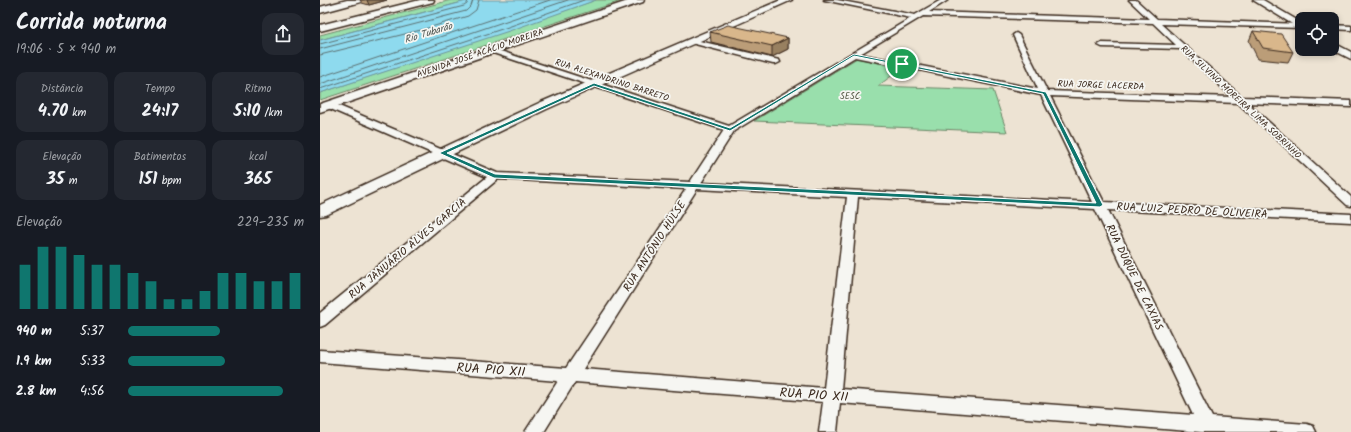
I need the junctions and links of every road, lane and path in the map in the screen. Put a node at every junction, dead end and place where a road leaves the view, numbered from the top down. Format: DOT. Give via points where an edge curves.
graph roads {
  1 [pos="348,0"];
  2 [pos="358,0"];
  3 [pos="430,0"];
  4 [pos="640,0"];
  5 [pos="788,0"];
  6 [pos="827,0"];
  7 [pos="945,0"];
  8 [pos="1132,0"];
  9 [pos="1257,0"];
  10 [pos="320,8"];
  11 [pos="918,16"];
  12 [pos="1155,22"];
  13 [pos="1295,23"];
  14 [pos="1295,27"];
  15 [pos="1339,27"];
  16 [pos="320,28"];
  17 [pos="1351,28"];
  18 [pos="1016,35"];
  19 [pos="694,41"];
  20 [pos="1102,45"];
  21 [pos="1183,48"];
  22 [pos="1339,49"];
  23 [pos="488,50"];
  24 [pos="854,55"];
  25 [pos="1351,56"];
  26 [pos="776,62"];
  27 [pos="594,84"];
  28 [pos="1045,93"];
  29 [pos="1239,100"];
  30 [pos="1351,104"];
  31 [pos="325,107"];
  32 [pos="730,129"];
  33 [pos="442,153"];
  34 [pos="494,176"];
  35 [pos="694,186"];
  36 [pos="853,193"];
  37 [pos="1351,203"];
  38 [pos="1100,205"];
  39 [pos="320,211"];
  40 [pos="1351,218"];
  41 [pos="320,321"];
  42 [pos="320,356"];
  43 [pos="571,375"];
  44 [pos="832,395"];
  45 [pos="1209,428"];
  46 [pos="534,432"];
  47 [pos="828,432"];
  48 [pos="1307,432"];
  1 -- 10 [label="main road"];
  2 -- 10 [label="main road"];
  3 -- 16 [label="street"];
  4 -- 23 [label="street, AVENIDA JOSÉ ACÁCIO MOREIRA"];
  5 -- 19 [label="street"];
  6 -- 11 [label="street"];
  7 -- 11 [label="street, RUA ANTÔNIO HÜLSE"];
  8 -- 12 [label="street, RUA SILVINO MOREIRA LIMA SOBRINHO"];
  9 -- 13 [label="street"];
  11 -- 12 [label="street"];
  11 -- 24 [label="street, RUA ANTÔNIO HÜLSE"];
  12 -- 14 [label="street"];
  12 -- 21 [label="street, RUA SILVINO MOREIRA LIMA SOBRINHO"];
  15 -- 17 [label="street"];
  18 -- 28 [label="street, RUA DUQUE DE CAXIAS"];
  19 -- 26 [label="street"];
  19 -- 27 [label="street"];
  20 -- 21 [label="street"];
  21 -- 29 [label="street, RUA SILVINO MOREIRA LIMA SOBRINHO"];
  22 -- 25 [label="street"];
  23 -- 27 [label="street, RUA ALEXANDRINO BARRETO"];
  23 -- 31 [label="street, AVENIDA JOSÉ ACÁCIO MOREIRA"];
  24 -- 28 [label="street, RUA JORGE LACERDA"];
  24 -- 32 [label="street, RUA ANTÔNIO HÜLSE"];
  27 -- 32 [label="street, RUA ALEXANDRINO BARRETO"];
  27 -- 33 [label="street"];
  28 -- 29 [label="street, RUA JORGE LACERDA"];
  28 -- 38 [label="street, RUA DUQUE DE CAXIAS"];
  29 -- 30 [label="street, RUA JORGE LACERDA"];
  29 -- 37 [label="street, RUA SILVINO MOREIRA LIMA SOBRINHO"];
  31 -- 33 [label="street, RUA LUIZ PEDRO DE OLIVEIRA"];
  32 -- 35 [label="street, RUA ANTÔNIO HÜLSE"];
  33 -- 34 [label="street, RUA LUIZ PEDRO DE OLIVEIRA"];
  33 -- 39 [label="street"];
  34 -- 35 [label="street, RUA LUIZ PEDRO DE OLIVEIRA"];
  34 -- 41 [label="street, RUA JANUÁRIO ALVES GARCIA"];
  35 -- 36 [label="street, RUA LUIZ PEDRO DE OLIVEIRA"];
  35 -- 43 [label="street, RUA ANTÔNIO HÜLSE"];
  36 -- 38 [label="street, RUA LUIZ PEDRO DE OLIVEIRA"];
  36 -- 44 [label="street"];
  38 -- 40 [label="street, RUA LUIZ PEDRO DE OLIVEIRA"];
  38 -- 45 [label="street, RUA DUQUE DE CAXIAS"];
  42 -- 43 [label="street, RUA PIO XII"];
  43 -- 44 [label="street, RUA PIO XII"];
  43 -- 46 [label="street, RUA ANTÔNIO HÜLSE"];
  44 -- 45 [label="street, RUA PIO XII"];
  44 -- 47 [label="street"];
  45 -- 48 [label="street, RUA PIO XII"];
}
